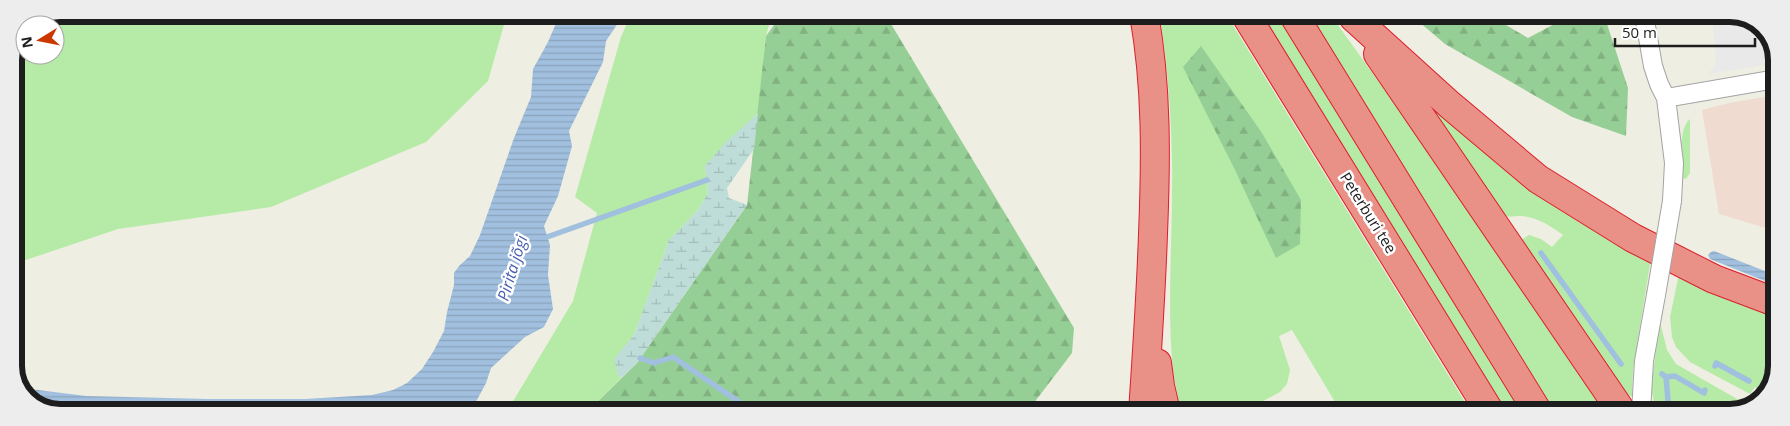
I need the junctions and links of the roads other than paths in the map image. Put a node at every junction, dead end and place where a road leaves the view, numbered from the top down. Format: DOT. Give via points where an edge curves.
graph roads {
  1 [pos="1145,22"];
  2 [pos="1251,22"];
  3 [pos="1298,22"];
  4 [pos="1357,22"];
  5 [pos="1360,22"];
  6 [pos="1645,22"];
  7 [pos="1767,81"];
  8 [pos="1666,98"];
  9 [pos="1768,299"];
  10 [pos="1150,309"];
  11 [pos="1144,404"];
  12 [pos="1164,404"];
  13 [pos="1485,404"];
  14 [pos="1533,404"];
  15 [pos="1617,404"];
  16 [pos="1641,404"];
  1 -- 10 [label="highway" via="1155,116"];
  2 -- 13 [label="highway, Peterburi tee"];
  3 -- 14 [label="highway"];
  4 -- 15 [label="highway"];
  5 -- 9 [label="highway" via="1538,178 1633,238 1714,279"];
  6 -- 8 [label="street" via="1653,66"];
  7 -- 8 [label="street"];
  8 -- 16 [label="street, bridge" via="1674,163 1672,201 1644,361"];
  10 -- 11 [label="highway"];
  10 -- 12 [label="highway"];
}
